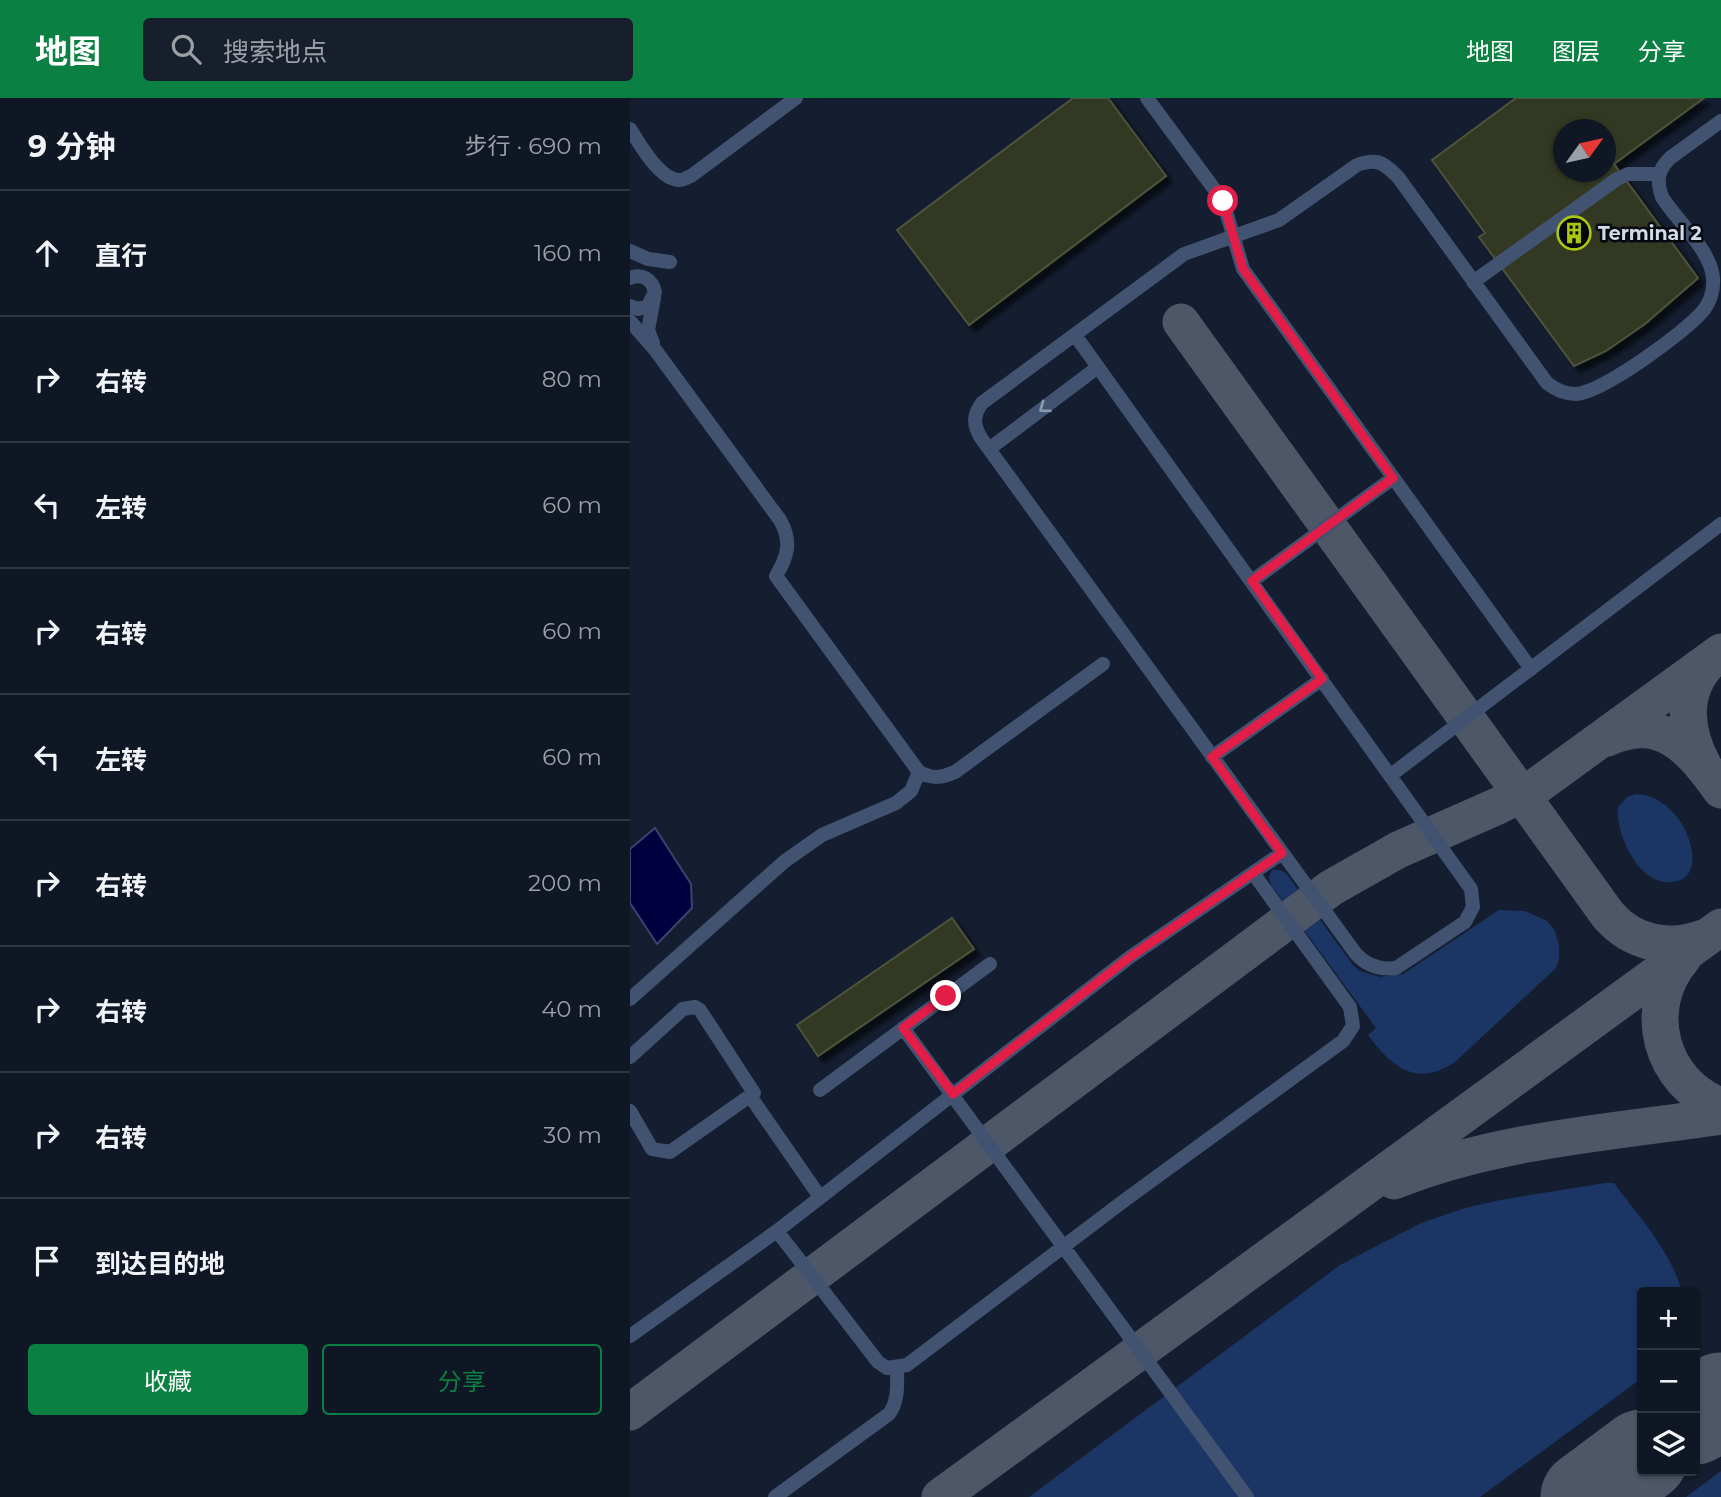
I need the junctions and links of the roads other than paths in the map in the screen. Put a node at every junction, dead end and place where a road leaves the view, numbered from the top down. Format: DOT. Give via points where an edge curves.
graph roads {
  1 [pos="796,98"];
  2 [pos="1147,98"];
  3 [pos="1721,121"];
  4 [pos="630,129"];
  5 [pos="1658,174"];
  6 [pos="1233,236"];
  7 [pos="630,251"];
  8 [pos="630,260"];
  9 [pos="670,262"];
  10 [pos="636,277"];
  11 [pos="1473,282"];
  12 [pos="654,297"];
  13 [pos="630,306"];
  14 [pos="630,321"];
  15 [pos="1075,335"];
  16 [pos="656,351"];
  17 [pos="1098,367"];
  18 [pos="989,449"];
  19 [pos="1393,478"];
  20 [pos="1721,524"];
  21 [pos="1252,581"];
  22 [pos="1103,664"];
  23 [pos="1531,669"];
  24 [pos="1322,679"];
  25 [pos="1212,757"];
  26 [pos="919,772"];
  27 [pos="1391,775"];
  28 [pos="1282,853"];
  29 [pos="1253,873"];
  30 [pos="989,964"];
  31 [pos="630,999"];
  32 [pos="903,1028"];
  33 [pos="630,1057"];
  34 [pos="820,1090"];
  35 [pos="953,1094"];
  36 [pos="750,1096"];
  37 [pos="630,1111"];
  38 [pos="820,1197"];
  39 [pos="777,1231"];
  40 [pos="1064,1246"];
  41 [pos="630,1336"];
  42 [pos="897,1368"];
  43 [pos="775,1497"];
  44 [pos="1247,1497"];
  1 -- 4 [label="lane" via="691,176 679,180 657,167"];
  2 -- 6 [label="lane" via="1223,201"];
  3 -- 5 [label="lane" via="1670,158"];
  5 -- 11 [label="lane" via="1628,174 1617,179"];
  5 -- 11 [label="lane" via="1662,197 1706,256 1713,292 1702,312 1685,328 1615,378 1579,394 1556,390"];
  6 -- 11 [label="lane" via="1279,220 1370,160 1398,177"];
  6 -- 15 [label="lane" via="1184,254"];
  6 -- 19 [label="lane" via="1243,269"];
  7 -- 9 [label="lane"];
  8 -- 10 [label="lane"];
  10 -- 12 [label="lane" via="651,282"];
  12 -- 13 [label="lane" via="643,308"];
  12 -- 16 [label="lane" via="648,330"];
  14 -- 16 [label="lane"];
  15 -- 17 [label="lane"];
  15 -- 18 [label="lane" via="982,402 976,411 976,429"];
  16 -- 26 [label="lane" via="787,533 789,548 776,576"];
  17 -- 18 [label="lane, one-way"];
  17 -- 21 [label="lane"];
  18 -- 25 [label="lane"];
  19 -- 21 [label="lane"];
  19 -- 23 [label="lane"];
  20 -- 23 [label="lane"];
  21 -- 24 [label="lane"];
  22 -- 26 [label="lane" via="955,772 939,778"];
  23 -- 27 [label="lane"];
  24 -- 25 [label="lane"];
  24 -- 27 [label="lane"];
  25 -- 28 [label="lane"];
  26 -- 31 [label="lane" via="911,791 896,803 822,835 785,861"];
  27 -- 28 [label="lane" via="1471,889 1473,907 1459,928 1396,968 1370,966 1356,954"];
  28 -- 29 [label="lane"];
  29 -- 35 [label="lane" via="1130,957"];
  29 -- 40 [label="lane" via="1350,1007 1353,1026 1349,1034"];
  30 -- 32 [label="lane"];
  32 -- 34 [label="lane"];
  32 -- 35 [label="lane"];
  33 -- 36 [label="lane" via="683,1009 695,1007 754,1093"];
  35 -- 38 [label="lane"];
  35 -- 40 [label="lane"];
  36 -- 37 [label="lane" via="670,1152 652,1149"];
  36 -- 38 [label="lane"];
  38 -- 39 [label="lane"];
  39 -- 41 [label="lane"];
  39 -- 42 [label="lane" via="878,1362"];
  40 -- 42 [label="lane" via="916,1361"];
  40 -- 44 [label="lane"];
  42 -- 43 [label="lane" via="897,1397 889,1414"];
}
